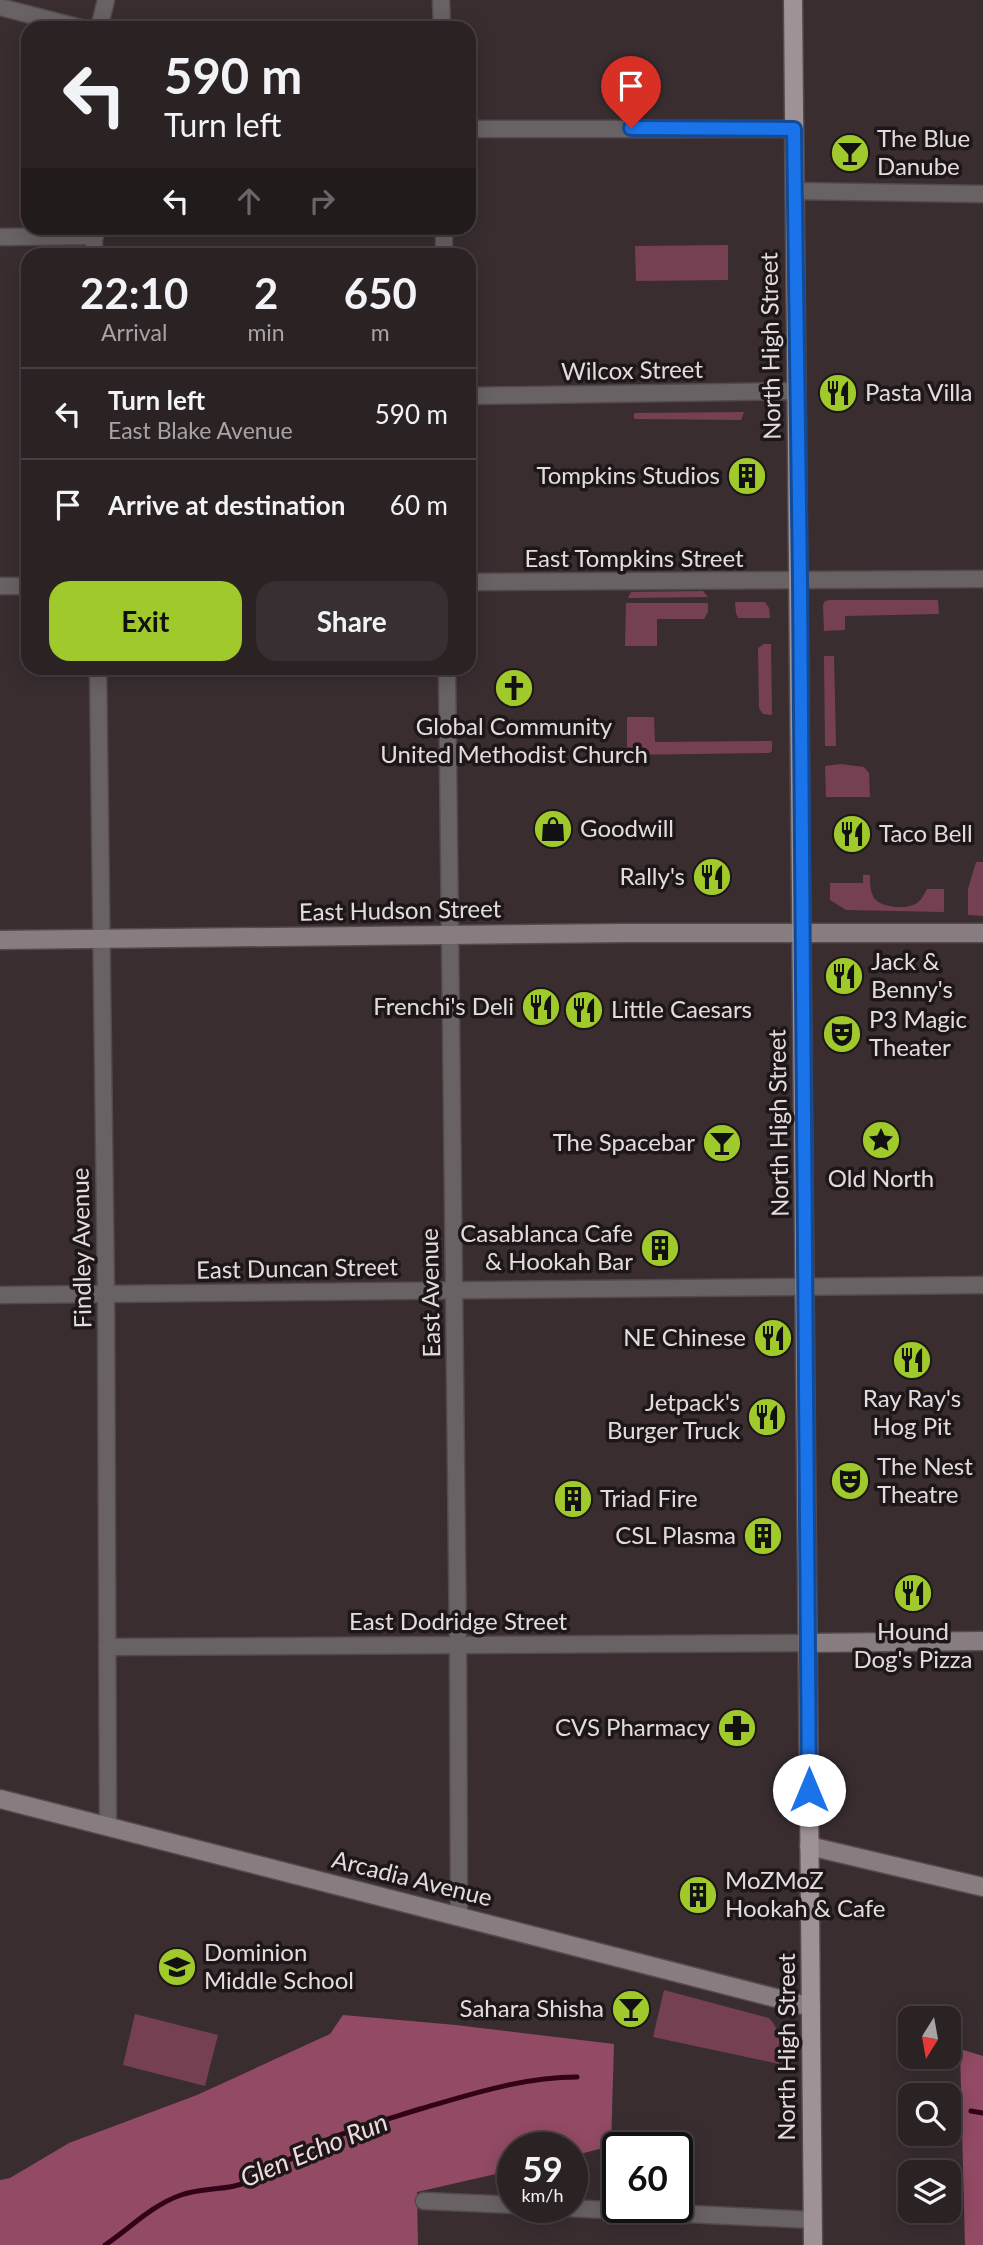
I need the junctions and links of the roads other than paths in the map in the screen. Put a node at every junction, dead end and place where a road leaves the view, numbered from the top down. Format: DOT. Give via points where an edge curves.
graph roads {
  1 [pos="106,0"];
  2 [pos="442,0"];
  3 [pos="793,0"];
  4 [pos="0,7"];
  5 [pos="54,21"];
  6 [pos="101,21"];
  7 [pos="442,21"];
  8 [pos="476,129"];
  9 [pos="794,129"];
  10 [pos="794,191"];
  11 [pos="983,194"];
  12 [pos="38,235"];
  13 [pos="0,237"];
  14 [pos="796,391"];
  15 [pos="476,397"];
  16 [pos="983,579"];
  17 [pos="800,580"];
  18 [pos="476,582"];
  19 [pos="0,586"];
  20 [pos="21,586"];
  21 [pos="98,675"];
  22 [pos="447,675"];
  23 [pos="983,933"];
  24 [pos="449,935"];
  25 [pos="801,935"];
  26 [pos="101,939"];
  27 [pos="0,940"];
  28 [pos="983,1285"];
  29 [pos="805,1287"];
  30 [pos="453,1290"];
  31 [pos="106,1294"];
  32 [pos="0,1295"];
  33 [pos="983,1641"];
  34 [pos="808,1643"];
  35 [pos="458,1645"];
  36 [pos="107,1647"];
  37 [pos="0,1799"];
  38 [pos="108,1827"];
  39 [pos="810,1846"];
  40 [pos="983,1886"];
  41 [pos="458,1916"];
  42 [pos="811,2007"];
  43 [pos="424,2201"];
  44 [pos="497,2204"];
  45 [pos="588,2209"];
  46 [pos="813,2220"];
  47 [pos="813,2245"];
  1 -- 6 [label="street"];
  2 -- 7 [label="street"];
  3 -- 9 [label="main road, North High Street"];
  4 -- 5 [label="street"];
  8 -- 9 [label="street"];
  9 -- 10 [label="main road, North High Street"];
  10 -- 11 [label="street"];
  10 -- 14 [label="main road, North High Street"];
  12 -- 13 [label="street"];
  14 -- 15 [label="street, Wilcox Street"];
  14 -- 17 [label="main road, North High Street"];
  16 -- 17 [label="street, East Tompkins Street"];
  17 -- 18 [label="street, East Tompkins Street"];
  17 -- 25 [label="main road, North High Street"];
  19 -- 20 [label="street"];
  21 -- 26 [label="street, Findley Avenue"];
  22 -- 24 [label="street, East Avenue"];
  23 -- 25 [label="street, East Hudson Street"];
  24 -- 25 [label="street, East Hudson Street"];
  24 -- 26 [label="street, East Hudson Street"];
  24 -- 30 [label="street, East Avenue"];
  25 -- 29 [label="main road, North High Street"];
  26 -- 27 [label="street, East Hudson Street"];
  26 -- 31 [label="street, Findley Avenue"];
  28 -- 29 [label="street, East Duncan Street"];
  29 -- 30 [label="street, East Duncan Street"];
  29 -- 34 [label="main road, North High Street"];
  30 -- 31 [label="street, East Duncan Street"];
  30 -- 35 [label="street, East Avenue"];
  31 -- 32 [label="street, East Duncan Street"];
  31 -- 36 [label="street, Findley Avenue"];
  33 -- 34 [label="street"];
  34 -- 35 [label="street, East Dodridge Street"];
  34 -- 39 [label="main road, North High Street"];
  35 -- 36 [label="street, East Dodridge Street"];
  35 -- 41 [label="street, East Avenue"];
  36 -- 38 [label="street, Findley Avenue"];
  37 -- 38 [label="street, Arcadia Avenue"];
  38 -- 41 [label="street, Arcadia Avenue"];
  39 -- 40 [label="street"];
  39 -- 42 [label="main road, North High Street"];
  41 -- 42 [label="street, Arcadia Avenue"];
  42 -- 46 [label="main road, North High Street"];
  43 -- 44 [label="street"];
  45 -- 46 [label="street"];
  46 -- 47 [label="main road, North High Street"];
}
